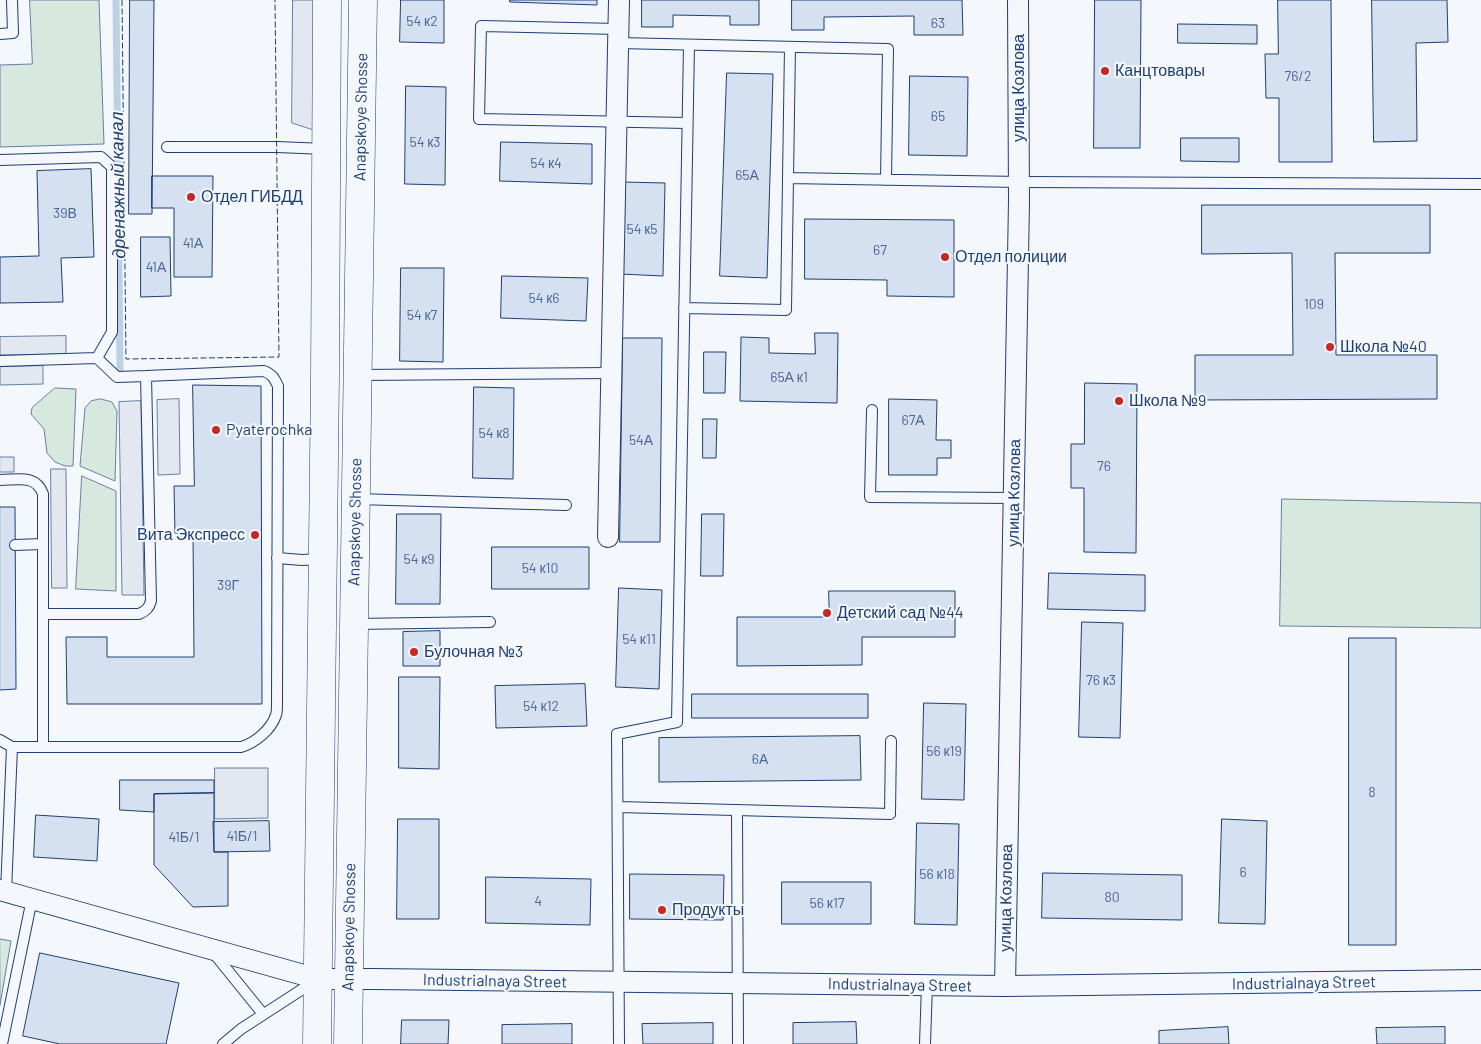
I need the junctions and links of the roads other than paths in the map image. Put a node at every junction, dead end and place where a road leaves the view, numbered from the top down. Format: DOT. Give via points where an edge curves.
graph roads {
  1 [pos="12,0"];
  2 [pos="327,0"];
  3 [pos="363,0"];
  4 [pos="619,0"];
  5 [pos="1018,0"];
  6 [pos="0,34"];
  7 [pos="618,36"];
  8 [pos="689,44"];
  9 [pos="790,46"];
  10 [pos="616,122"];
  11 [pos="688,123"];
  12 [pos="167,147"];
  13 [pos="326,149"];
  14 [pos="0,160"];
  15 [pos="788,178"];
  16 [pos="886,180"];
  17 [pos="1019,182"];
  18 [pos="1481,184"];
  19 [pos="684,308"];
  20 [pos="97,358"];
  21 [pos="0,361"];
  22 [pos="611,373"];
  23 [pos="357,375"];
  24 [pos="146,376"];
  25 [pos="872,410"];
  26 [pos="0,480"];
  27 [pos="1014,498"];
  28 [pos="355,499"];
  29 [pos="566,505"];
  30 [pos="608,537"];
  31 [pos="43,544"];
  32 [pos="15,545"];
  33 [pos="277,558"];
  34 [pos="322,559"];
  35 [pos="43,614"];
  36 [pos="490,622"];
  37 [pos="354,624"];
  38 [pos="0,740"];
  39 [pos="891,741"];
  40 [pos="43,747"];
  41 [pos="12,748"];
  42 [pos="618,807"];
  43 [pos="737,810"];
  44 [pos="3,891"];
  45 [pos="32,899"];
  46 [pos="210,949"];
  47 [pos="318,979"];
  48 [pos="348,979"];
  49 [pos="1481,980"];
  50 [pos="618,982"];
  51 [pos="738,984"];
  52 [pos="927,986"];
  53 [pos="1005,986"];
  54 [pos="263,1014"];
  55 [pos="2,1044"];
  56 [pos="223,1044"];
  57 [pos="316,1044"];
  58 [pos="348,1044"];
  59 [pos="619,1044"];
  60 [pos="738,1044"];
  61 [pos="925,1044"];
  1 -- 6 [label="lane" via="13,34"];
  2 -- 13 [label="highway, Anapskoye Shosse"];
  3 -- 23 [label="highway, Anapskoye Shosse"];
  4 -- 7 [label="street"];
  5 -- 17 [label="street, улица Козлова"];
  7 -- 8 [label="lane"];
  7 -- 10 [label="street"];
  7 -- 10 [label="lane" via="481,26 479,119"];
  8 -- 9 [label="lane"];
  8 -- 11 [label="lane"];
  9 -- 15 [label="lane"];
  9 -- 16 [label="lane" via="888,49"];
  10 -- 11 [label="lane"];
  10 -- 22 [label="street"];
  11 -- 19 [label="lane"];
  12 -- 13 [label="lane"];
  13 -- 34 [label="highway, Anapskoye Shosse"];
  14 -- 20 [label="lane" via="101,157 112,168 112,332"];
  15 -- 16 [label="lane"];
  15 -- 19 [label="lane" via="786,310"];
  16 -- 17 [label="lane"];
  17 -- 18 [label="lane"];
  17 -- 27 [label="street, улица Козлова"];
  19 -- 42 [label="lane" via="677,722 617,734"];
  20 -- 21 [label="lane"];
  20 -- 24 [label="lane" via="118,376"];
  22 -- 23 [label="lane"];
  22 -- 30 [label="street"];
  23 -- 28 [label="highway, Anapskoye Shosse"];
  24 -- 33 [label="lane" via="264,371 275,379 278,386"];
  24 -- 35 [label="lane" via="149,608 139,614"];
  25 -- 27 [label="lane" via="870,497"];
  26 -- 31 [label="lane" via="34,481 40,487"];
  27 -- 53 [label="street, улица Козлова"];
  28 -- 29 [label="lane"];
  28 -- 37 [label="highway, Anapskoye Shosse"];
  31 -- 32 [label="lane"];
  31 -- 35 [label="lane"];
  33 -- 34 [label="lane"];
  33 -- 40 [label="lane" via="276,716 258,738 241,747"];
  34 -- 47 [label="highway, Anapskoye Shosse"];
  35 -- 40 [label="lane"];
  36 -- 37 [label="lane"];
  37 -- 48 [label="highway, Anapskoye Shosse"];
  38 -- 41 [label="lane"];
  39 -- 43 [label="lane" via="890,814"];
  40 -- 41 [label="lane"];
  41 -- 44 [label="lane"];
  42 -- 43 [label="lane"];
  42 -- 50 [label="lane"];
  43 -- 51 [label="lane"];
  44 -- 45 [label="street, Industrialnaya Street"];
  45 -- 46 [label="street, Industrialnaya Street"];
  45 -- 55 [label="lane"];
  46 -- 47 [label="street, Industrialnaya Street"];
  46 -- 54 [label="lane"];
  47 -- 48 [label="street, Industrialnaya Street"];
  47 -- 54 [label="lane"];
  47 -- 57 [label="highway, Anapskoye Shosse"];
  48 -- 50 [label="street, Industrialnaya Street"];
  48 -- 58 [label="highway, Anapskoye Shosse"];
  49 -- 53 [label="street, Industrialnaya Street"];
  50 -- 51 [label="street, Industrialnaya Street"];
  50 -- 59 [label="lane"];
  51 -- 52 [label="street, Industrialnaya Street"];
  51 -- 60 [label="lane"];
  52 -- 53 [label="street, Industrialnaya Street"];
  52 -- 61 [label="lane"];
  54 -- 56 [label="lane"];
}
